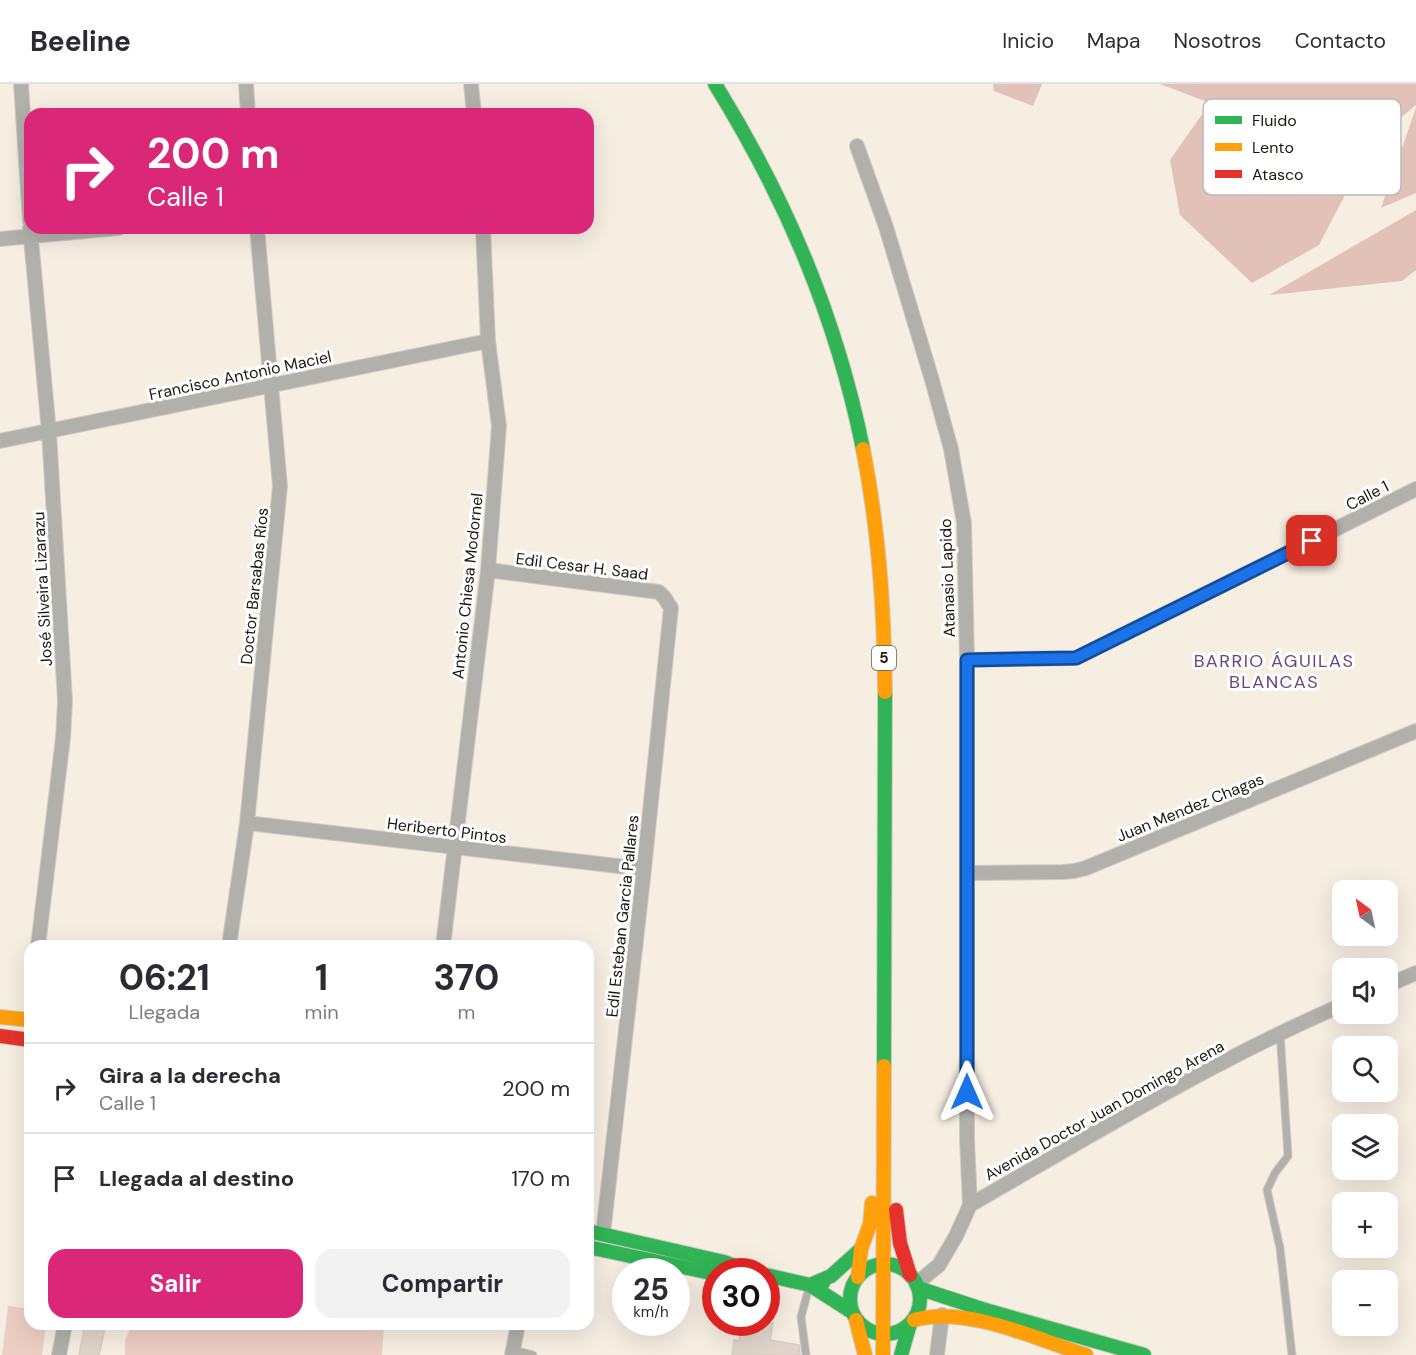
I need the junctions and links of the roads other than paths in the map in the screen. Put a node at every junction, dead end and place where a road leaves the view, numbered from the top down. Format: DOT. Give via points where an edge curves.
graph roads {
  1 [pos="21,84"];
  2 [pos="246,84"];
  3 [pos="471,84"];
  4 [pos="715,84"];
  5 [pos="248,108"];
  6 [pos="473,108"];
  7 [pos="24,130"];
  8 [pos="857,146"];
  9 [pos="24,234"];
  10 [pos="31,234"];
  11 [pos="258,234"];
  12 [pos="483,234"];
  13 [pos="0,239"];
  14 [pos="488,341"];
  15 [pos="272,384"];
  16 [pos="49,432"];
  17 [pos="0,441"];
  18 [pos="1416,489"];
  19 [pos="488,570"];
  20 [pos="668,602"];
  21 [pos="967,660"];
  22 [pos="1416,731"];
  23 [pos="247,823"];
  24 [pos="453,848"];
  25 [pos="644,869"];
  26 [pos="968,873"];
  27 [pos="39,940"];
  28 [pos="230,940"];
  29 [pos="443,940"];
  30 [pos="1416,972"];
  31 [pos="1398,980"];
  32 [pos="1332,1009"];
  33 [pos="0,1017"];
  34 [pos="24,1017"];
  35 [pos="1280,1032"];
  36 [pos="0,1036"];
  37 [pos="24,1039"];
  38 [pos="884,1157"];
  39 [pos="970,1205"];
  40 [pos="594,1232"];
  41 [pos="603,1234"];
  42 [pos="594,1248"];
  43 [pos="861,1249"];
  44 [pos="707,1258"];
  45 [pos="884,1265"];
  46 [pos="702,1271"];
  47 [pos="858,1277"];
  48 [pos="780,1278"];
  49 [pos="915,1282"];
  50 [pos="810,1285"];
  51 [pos="942,1315"];
  52 [pos="980,1315"];
  53 [pos="854,1316"];
  54 [pos="912,1322"];
  55 [pos="64,1330"];
  56 [pos="518,1330"];
  57 [pos="884,1335"];
  58 [pos="1089,1340"];
  59 [pos="512,1352"];
  60 [pos="58,1355"];
  61 [pos="533,1355"];
  62 [pos="806,1355"];
  63 [pos="865,1355"];
  64 [pos="884,1355"];
  65 [pos="902,1355"];
  66 [pos="938,1355"];
  67 [pos="1086,1355"];
  68 [pos="1144,1355"];
  69 [pos="1292,1355"];
  1 -- 7 [label="street"];
  2 -- 5 [label="street"];
  3 -- 6 [label="street"];
  4 -- 38 [label="main road, 5" via="760,162 804,256 846,376 867,471 879,549 884,623"];
  8 -- 21 [label="street, Atanasio Lapido" via="886,226 951,449 964,523"];
  9 -- 13 [label="street"];
  10 -- 16 [label="street, José Silveira Lizarazu"];
  11 -- 15 [label="street, Doctor Barsabas Ríos"];
  12 -- 14 [label="street, Antonio Chiesa Modornel"];
  14 -- 15 [label="street, Francisco Antonio Maciel"];
  14 -- 19 [label="street, Antonio Chiesa Modornel" via="500,426"];
  15 -- 16 [label="street, Francisco Antonio Maciel"];
  15 -- 23 [label="street, Doctor Barsabas Ríos" via="280,486"];
  16 -- 17 [label="street, Francisco Antonio Maciel"];
  16 -- 27 [label="street, José Silveira Lizarazu" via="65,701"];
  18 -- 21 [label="street, Calle 1" via="1076,658"];
  19 -- 20 [label="street, Edil Cesar H. Saad" via="659,592"];
  19 -- 24 [label="street, Antonio Chiesa Modornel"];
  20 -- 25 [label="street, Edil Esteban Garcia Pallares" via="670,616"];
  21 -- 26 [label="street, Atanasio Lapido"];
  22 -- 26 [label="street, Juan Mendez Chagas" via="1086,868"];
  23 -- 24 [label="street, Heriberto Pintos"];
  23 -- 28 [label="street, Doctor Barsabas Ríos"];
  24 -- 25 [label="street, Heriberto Pintos"];
  24 -- 29 [label="street, Antonio Chiesa Modornel"];
  25 -- 41 [label="street, Edil Esteban Garcia Pallares"];
  26 -- 39 [label="street, Atanasio Lapido"];
  30 -- 31 [label="street"];
  32 -- 35 [label="street, Avenida Doctor Juan Domingo Arena"];
  33 -- 34 [label="main road"];
  35 -- 39 [label="street, Avenida Doctor Juan Domingo Arena"];
  35 -- 69 [label="lane" via="1288,1156 1267,1190 1280,1248"];
  36 -- 37 [label="main road"];
  38 -- 43 [label="main road"];
  38 -- 45 [label="main road, 5"];
  38 -- 49 [label="main road" via="900,1243"];
  39 -- 49 [label="street" via="939,1265"];
  40 -- 41 [label="main road"];
  41 -- 44 [label="main road"];
  42 -- 46 [label="main road"];
  43 -- 47 [label="main road"];
  43 -- 50 [label="main road" via="831,1276"];
  45 -- 47 [label="main road" via="869,1268"];
  45 -- 49 [label="main road" via="902,1269"];
  45 -- 57 [label="main road, 5"];
  47 -- 50 [label="main road"];
  47 -- 53 [label="main road" via="850,1300"];
  48 -- 50 [label="main road"];
  49 -- 52 [label="main road"];
  49 -- 54 [label="main road" via="920,1305"];
  50 -- 53 [label="main road"];
  50 -- 62 [label="lane" via="801,1317"];
  51 -- 52 [label="main road"];
  51 -- 54 [label="main road" via="924,1315"];
  51 -- 66 [label="street"];
  52 -- 58 [label="main road"];
  52 -- 67 [label="main road"];
  53 -- 57 [label="main road" via="868,1330"];
  53 -- 63 [label="main road"];
  54 -- 57 [label="main road" via="898,1332"];
  54 -- 65 [label="main road"];
  55 -- 60 [label="street"];
  56 -- 59 [label="street"];
  57 -- 64 [label="main road, 5"];
  58 -- 67 [label="street"];
  58 -- 68 [label="main road"];
  59 -- 61 [label="lane"];
}
